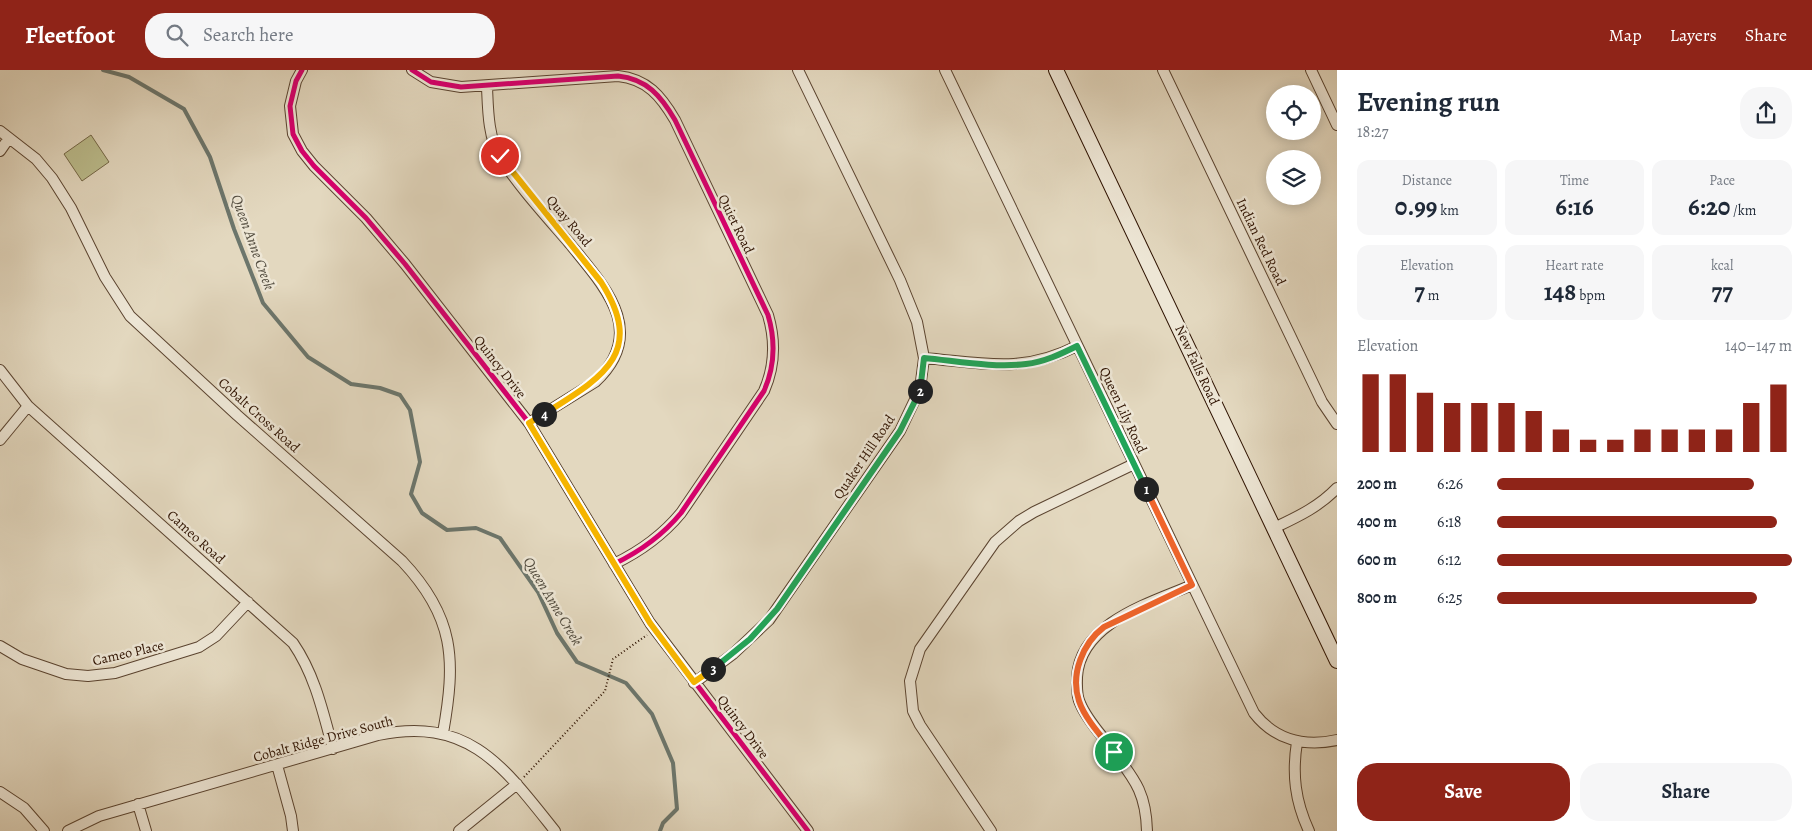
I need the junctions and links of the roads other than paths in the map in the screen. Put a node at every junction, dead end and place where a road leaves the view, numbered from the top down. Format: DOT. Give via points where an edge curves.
graph roads {
  1 [pos="302,70"];
  2 [pos="412,70"];
  3 [pos="798,70"];
  4 [pos="945,70"];
  5 [pos="1056,70"];
  6 [pos="1163,70"];
  7 [pos="1311,70"];
  8 [pos="487,86"];
  9 [pos="1337,125"];
  10 [pos="0,131"];
  11 [pos="9,138"];
  12 [pos="0,151"];
  13 [pos="1077,346"];
  14 [pos="924,358"];
  15 [pos="0,370"];
  16 [pos="28,406"];
  17 [pos="529,423"];
  18 [pos="1337,424"];
  19 [pos="0,440"];
  20 [pos="1134,464"];
  21 [pos="1337,488"];
  22 [pos="1274,528"];
  23 [pos="614,564"];
  24 [pos="1192,585"];
  25 [pos="248,602"];
  26 [pos="0,646"];
  27 [pos="1337,661"];
  28 [pos="694,682"];
  29 [pos="443,733"];
  30 [pos="1337,740"];
  31 [pos="1297,742"];
  32 [pos="333,749"];
  33 [pos="276,765"];
  34 [pos="517,784"];
  35 [pos="0,792"];
  36 [pos="138,804"];
  37 [pos="44,831"];
  38 [pos="68,831"];
  39 [pos="146,831"];
  40 [pos="293,831"];
  41 [pos="459,831"];
  42 [pos="555,831"];
  43 [pos="808,831"];
  44 [pos="991,831"];
  45 [pos="1147,831"];
  46 [pos="1310,831"];
  1 -- 17 [label="street, Quincy Drive" via="290,106 293,134 302,151 405,264"];
  2 -- 8 [label="street, Quiet Road" via="441,85"];
  3 -- 14 [label="street, Quaker Hill Road" via="900,280 917,322"];
  4 -- 13 [label="street, Queen Lily Road"];
  5 -- 22 [label="main road, New Falls Road"];
  6 -- 18 [label="street, Indian Red Road" via="1322,402"];
  7 -- 9 [label="street"];
  8 -- 17 [label="street, Quay Road" via="489,122 500,156 601,282 613,300 619,322 615,353 604,373"];
  8 -- 23 [label="street, Quiet Road" via="618,76 642,82 654,90 675,120 770,324 774,348 770,376 745,420 666,531"];
  10 -- 11 [label="street, Cobalt Cross Road"];
  11 -- 12 [label="street"];
  11 -- 29 [label="street, Cobalt Cross Road" via="36,159 57,184 105,277 136,322 421,581 437,608 450,651 451,683"];
  13 -- 14 [label="street" via="1027,364"];
  13 -- 20 [label="street, Queen Lily Road"];
  14 -- 28 [label="street, Quaker Hill Road" via="920,389 908,418 777,609 750,639"];
  15 -- 16 [label="street, Cameo Road"];
  16 -- 19 [label="street"];
  16 -- 25 [label="street, Cameo Road"];
  17 -- 23 [label="street, Quincy Drive"];
  20 -- 24 [label="street, Queen Lily Road"];
  20 -- 44 [label="street" via="1034,512 1000,537 920,649 910,681 913,711"];
  21 -- 22 [label="street" via="1326,500"];
  22 -- 27 [label="main road, New Falls Road"];
  23 -- 28 [label="street, Quincy Drive" via="655,630"];
  24 -- 31 [label="street, Queen Lily Road" via="1254,713 1271,730"];
  24 -- 45 [label="street" via="1104,627 1085,649 1078,668 1079,702 1136,779 1143,799"];
  25 -- 26 [label="street, Cameo Place" via="216,636 199,647 115,673 66,674 22,659"];
  25 -- 32 [label="street, Cameo Road" via="293,643 302,656 318,695"];
  28 -- 43 [label="street, Quincy Drive"];
  29 -- 32 [label="street, Cobalt Ridge Drive South" via="393,732"];
  29 -- 34 [label="street, Cobalt Ridge Drive South" via="485,754"];
  30 -- 31 [label="street" via="1316,744"];
  31 -- 46 [label="street" via="1293,774 1295,792"];
  32 -- 33 [label="street, Cobalt Ridge Drive South"];
  33 -- 36 [label="street, Cobalt Ridge Drive South"];
  33 -- 40 [label="street"];
  34 -- 41 [label="street"];
  34 -- 42 [label="street, Cobalt Ridge Drive South"];
  35 -- 37 [label="street" via="24,808"];
  36 -- 38 [label="street, Cobalt Ridge Drive South" via="99,816"];
  36 -- 39 [label="street"];
}
